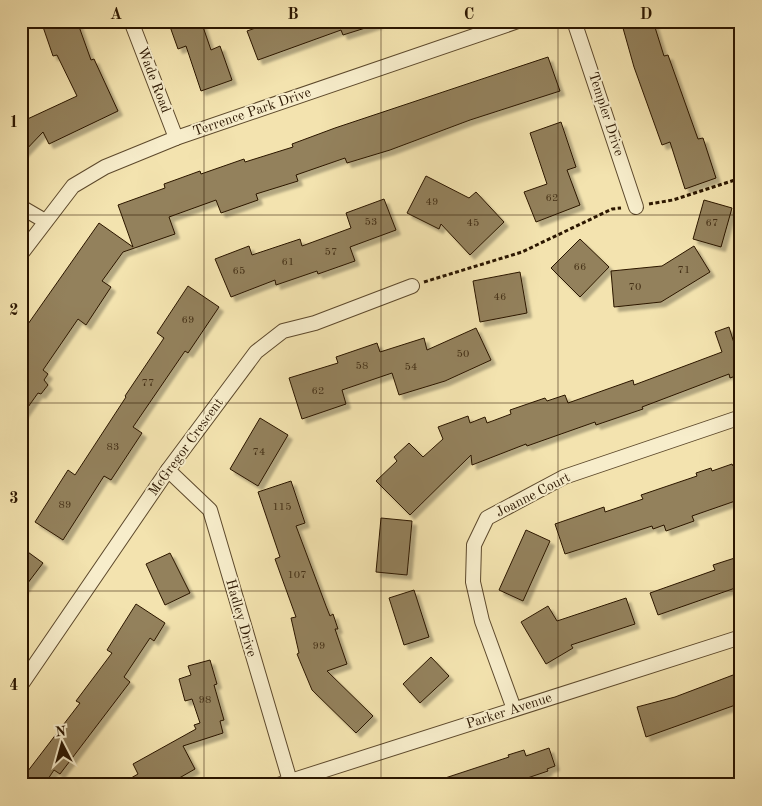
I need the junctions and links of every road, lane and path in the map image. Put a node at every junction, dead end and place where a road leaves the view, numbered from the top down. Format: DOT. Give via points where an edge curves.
graph roads {
  1 [pos="131,21"];
  2 [pos="518,21"];
  3 [pos="574,21"];
  4 [pos="176,138"];
  5 [pos="741,178"];
  6 [pos="21,207"];
  7 [pos="636,207"];
  8 [pos="45,221"];
  9 [pos="21,254"];
  10 [pos="412,286"];
  11 [pos="741,417"];
  12 [pos="168,470"];
  13 [pos="741,638"];
  14 [pos="21,685"];
  15 [pos="514,709"];
  16 [pos="284,783"];
  1 -- 4 [label="street, Wade Road"];
  2 -- 4 [label="street, Terrence Park Drive"];
  3 -- 7 [label="street, Templer Drive"];
  4 -- 8 [label="street, Terrence Park Drive" via="105,167 73,186"];
  5 -- 7 [label="path" via="673,200"];
  6 -- 8 [label="street"];
  7 -- 10 [label="path" via="612,209 522,252"];
  8 -- 9 [label="street, Terrence Park Drive"];
  10 -- 12 [label="street, McGregor Crescent" via="316,323 283,332 256,352"];
  11 -- 15 [label="street, Joanne Court" via="564,477 487,518 474,545 473,582 482,621"];
  12 -- 14 [label="street, McGregor Crescent"];
  12 -- 16 [label="street, Hadley Drive" via="210,510"];
  13 -- 15 [label="street, Parker Avenue"];
  15 -- 16 [label="street, Parker Avenue"];
}
